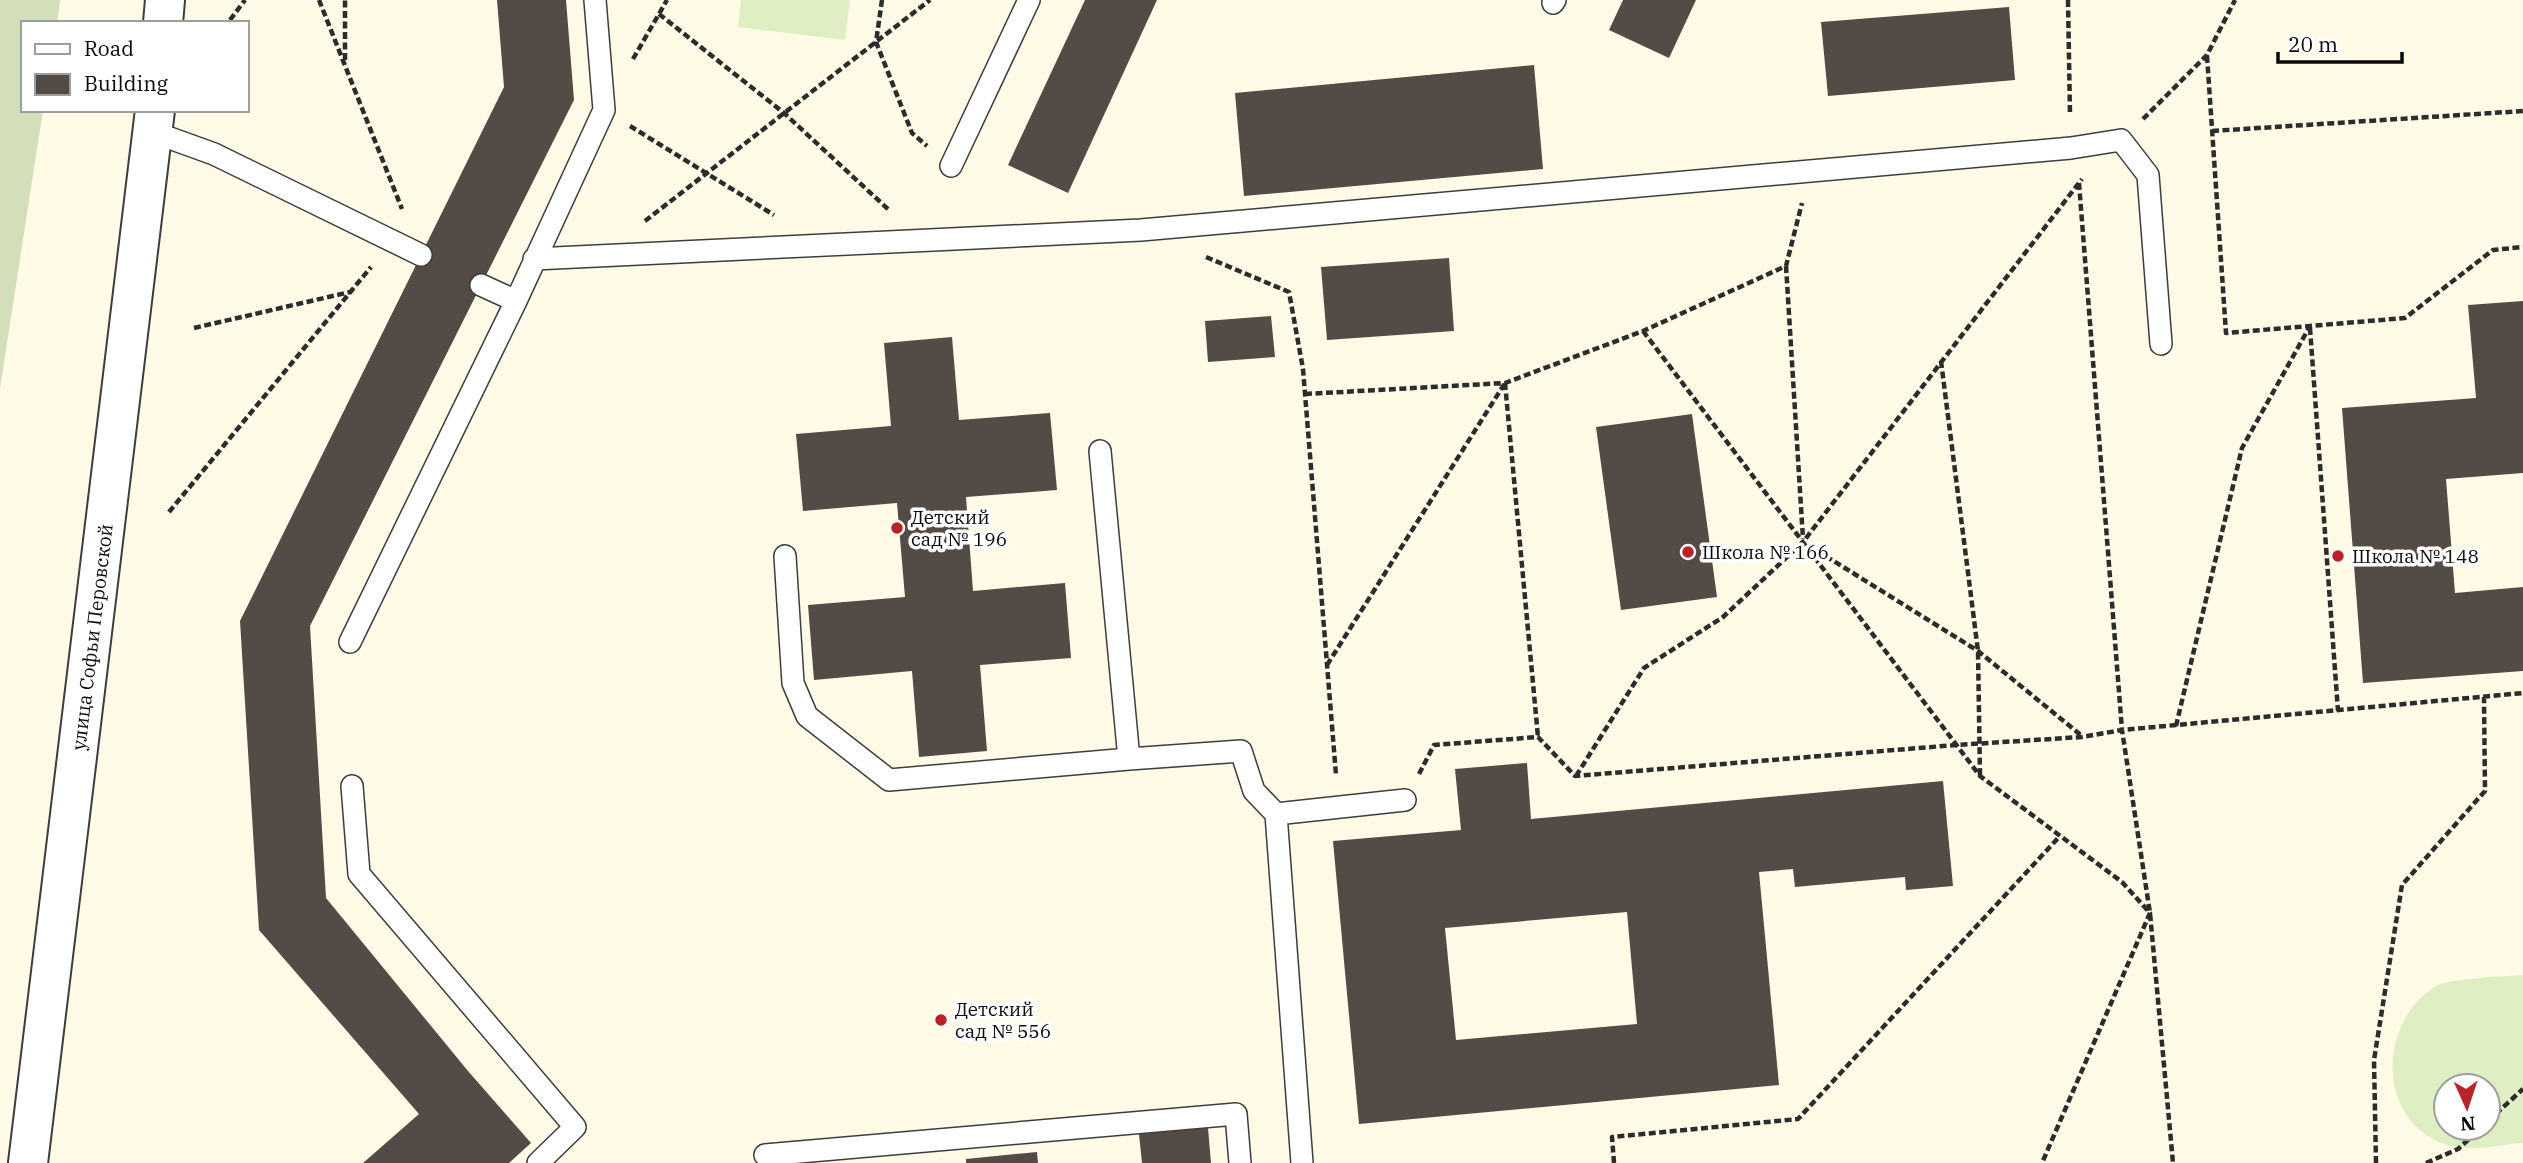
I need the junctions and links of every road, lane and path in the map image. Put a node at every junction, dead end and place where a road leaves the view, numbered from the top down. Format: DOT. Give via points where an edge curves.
graph roads {
  1 [pos="165,0"];
  2 [pos="245,0"];
  3 [pos="319,0"];
  4 [pos="345,0"];
  5 [pos="596,0"];
  6 [pos="667,0"];
  7 [pos="882,0"];
  8 [pos="930,0"];
  9 [pos="1030,0"];
  10 [pos="2068,0"];
  11 [pos="2235,0"];
  12 [pos="659,14"];
  13 [pos="230,20"];
  14 [pos="163,21"];
  15 [pos="876,42"];
  16 [pos="2207,55"];
  17 [pos="345,64"];
  18 [pos="604,110"];
  19 [pos="2523,111"];
  20 [pos="784,113"];
  21 [pos="154,121"];
  22 [pos="2212,131"];
  23 [pos="2121,140"];
  24 [pos="2071,148"];
  25 [pos="951,166"];
  26 [pos="1811,169"];
  27 [pos="707,173"];
  28 [pos="2079,183"];
  29 [pos="922,240"];
  30 [pos="393,241"];
  31 [pos="822,245"];
  32 [pos="2523,247"];
  33 [pos="421,255"];
  34 [pos="600,256"];
  35 [pos="1203,256"];
  36 [pos="534,259"];
  37 [pos="1786,266"];
  38 [pos="481,285"];
  39 [pos="351,292"];
  40 [pos="516,301"];
  41 [pos="2310,326"];
  42 [pos="194,328"];
  43 [pos="1643,331"];
  44 [pos="2161,344"];
  45 [pos="1941,361"];
  46 [pos="1505,383"];
  47 [pos="1305,394"];
  48 [pos="1100,451"];
  49 [pos="169,512"];
  50 [pos="1803,542"];
  51 [pos="785,556"];
  52 [pos="350,642"];
  53 [pos="1978,651"];
  54 [pos="1327,666"];
  55 [pos="2523,693"];
  56 [pos="2484,697"];
  57 [pos="2338,711"];
  58 [pos="2176,726"];
  59 [pos="2122,730"];
  60 [pos="1538,737"];
  61 [pos="2082,737"];
  62 [pos="1979,743"];
  63 [pos="1956,745"];
  64 [pos="1129,759"];
  65 [pos="1575,776"];
  66 [pos="1980,776"];
  67 [pos="352,786"];
  68 [pos="1405,800"];
  69 [pos="1338,807"];
  70 [pos="1276,814"];
  71 [pos="2060,836"];
  72 [pos="2150,913"];
  73 [pos="2523,1089"];
  74 [pos="2502,1108"];
  75 [pos="2466,1142"];
  76 [pos="765,1155"];
  77 [pos="28,1163"];
  78 [pos="538,1163"];
  79 [pos="1240,1163"];
  80 [pos="1301,1163"];
  81 [pos="1614,1163"];
  82 [pos="2042,1163"];
  83 [pos="2173,1163"];
  84 [pos="2376,1163"];
  85 [pos="2427,1163"];
  1 -- 14 [label="street"];
  2 -- 13 [label="path"];
  3 -- 17 [label="path"];
  4 -- 17 [label="path"];
  5 -- 18 [label="lane"];
  6 -- 12 [label="path"];
  7 -- 15 [label="path"];
  8 -- 15 [label="path"];
  9 -- 25 [label="lane"];
  10 -- 24 [label="path"];
  11 -- 16 [label="path"];
  12 -- 18 [label="path"];
  12 -- 20 [label="path"];
  15 -- 20 [label="path"];
  15 -- 25 [label="path" via="912,132"];
  16 -- 22 [label="path"];
  16 -- 23 [label="path"];
  17 -- 30 [label="path" via="403,211"];
  18 -- 27 [label="path"];
  18 -- 36 [label="lane"];
  19 -- 22 [label="path"];
  20 -- 27 [label="path"];
  20 -- 29 [label="path"];
  21 -- 30 [label="lane"];
  21 -- 77 [label="street, улица Софьи Перовской"];
  22 -- 41 [label="path" via="2226,333"];
  23 -- 24 [label="lane"];
  23 -- 28 [label="path"];
  23 -- 44 [label="lane" via="2148,175"];
  24 -- 26 [label="lane"];
  26 -- 29 [label="lane" via="1141,230"];
  26 -- 37 [label="path"];
  27 -- 31 [label="path"];
  27 -- 34 [label="path"];
  28 -- 45 [label="path"];
  28 -- 59 [label="path"];
  29 -- 31 [label="lane"];
  30 -- 33 [label="lane"];
  30 -- 39 [label="path"];
  31 -- 34 [label="lane"];
  32 -- 41 [label="path" via="2493,250 2405,318"];
  34 -- 36 [label="lane"];
  35 -- 47 [label="path" via="1289,292"];
  36 -- 40 [label="lane"];
  37 -- 43 [label="path"];
  37 -- 50 [label="path"];
  38 -- 40 [label="lane"];
  39 -- 42 [label="path"];
  39 -- 49 [label="path"];
  40 -- 52 [label="lane"];
  41 -- 57 [label="path"];
  41 -- 58 [label="path" via="2242,448"];
  43 -- 46 [label="path"];
  43 -- 50 [label="path"];
  45 -- 50 [label="path"];
  45 -- 53 [label="path"];
  46 -- 47 [label="path"];
  46 -- 54 [label="path"];
  46 -- 60 [label="path"];
  47 -- 54 [label="path"];
  48 -- 64 [label="lane"];
  50 -- 53 [label="path"];
  50 -- 63 [label="path"];
  50 -- 65 [label="path" via="1723,617 1644,667"];
  51 -- 64 [label="lane" via="793,683 807,716 889,780"];
  53 -- 61 [label="path"];
  53 -- 62 [label="path"];
  54 -- 69 [label="path"];
  55 -- 56 [label="path"];
  56 -- 57 [label="path"];
  56 -- 84 [label="path" via="2485,791 2402,885 2374,1060"];
  57 -- 58 [label="path"];
  58 -- 59 [label="path"];
  59 -- 61 [label="path"];
  59 -- 72 [label="path"];
  60 -- 65 [label="path"];
  60 -- 68 [label="path" via="1434,746"];
  61 -- 62 [label="path"];
  62 -- 63 [label="path"];
  62 -- 66 [label="path"];
  63 -- 65 [label="path"];
  63 -- 66 [label="path"];
  64 -- 70 [label="lane" via="1241,751 1254,790"];
  66 -- 71 [label="path"];
  67 -- 78 [label="lane" via="359,874 575,1127"];
  68 -- 69 [label="lane"];
  69 -- 70 [label="lane"];
  70 -- 80 [label="lane"];
  71 -- 72 [label="path" via="2122,882"];
  71 -- 81 [label="path" via="1798,1119 1612,1137"];
  72 -- 82 [label="path"];
  72 -- 83 [label="path"];
  73 -- 74 [label="path"];
  75 -- 85 [label="path"];
  76 -- 79 [label="lane" via="1236,1114"];
}
